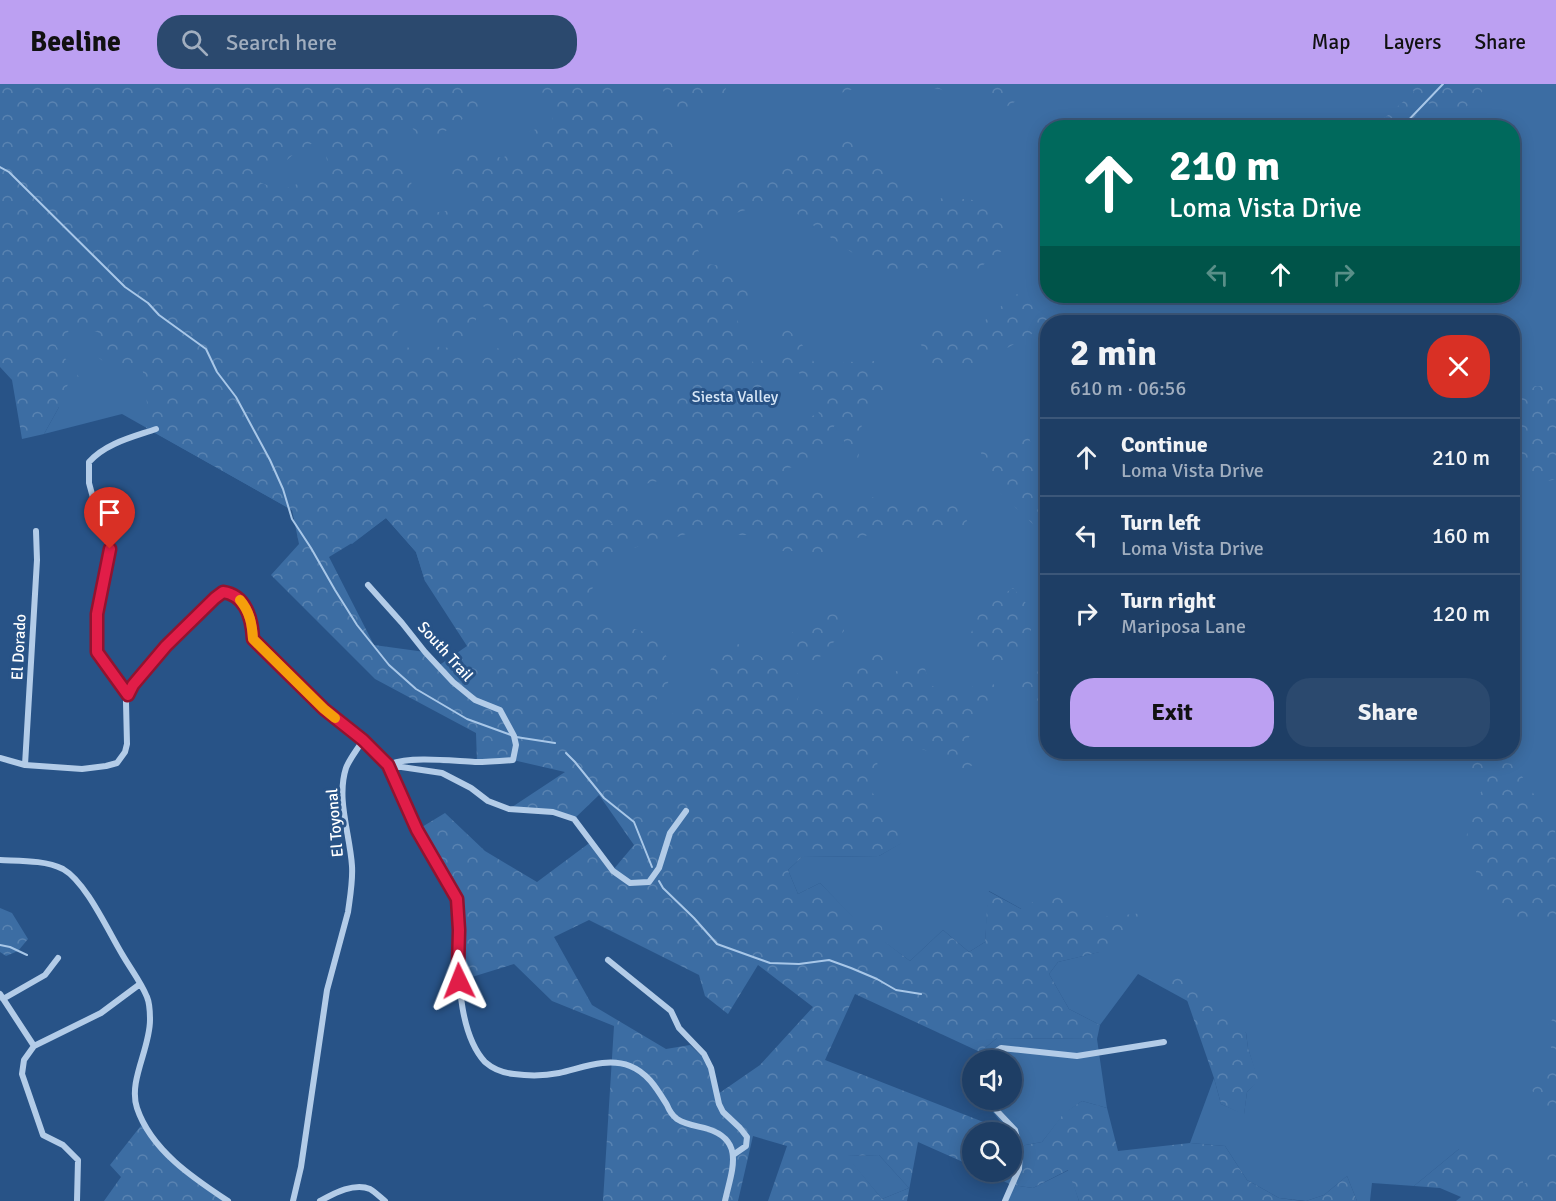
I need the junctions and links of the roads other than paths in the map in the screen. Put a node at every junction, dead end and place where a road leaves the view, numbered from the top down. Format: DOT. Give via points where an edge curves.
graph roads {
  1 [pos="156,429"];
  2 [pos="36,531"];
  3 [pos="368,585"];
  4 [pos="128,695"];
  5 [pos="363,740"];
  6 [pos="0,758"];
  7 [pos="25,765"];
  8 [pos="388,765"];
  9 [pos="686,811"];
  10 [pos="0,860"];
  11 [pos="58,958"];
  12 [pos="608,960"];
  13 [pos="140,984"];
  14 [pos="2,997"];
  15 [pos="1164,1042"];
  16 [pos="34,1046"];
  17 [pos="998,1050"];
  18 [pos="1020,1050"];
  19 [pos="1022,1050"];
  20 [pos="996,1110"];
  21 [pos="733,1155"];
  22 [pos="77,1201"];
  23 [pos="228,1201"];
  24 [pos="292,1201"];
  25 [pos="320,1201"];
  26 [pos="385,1201"];
  27 [pos="724,1201"];
  28 [pos="1005,1201"];
  1 -- 4 [label="street" via="114,444 89,462 88,483 110,549 97,614 97,652"];
  2 -- 7 [label="street, El Dorado"];
  3 -- 8 [label="street, South Trail" via="453,682 475,700 500,710 516,745 513,760 399,761"];
  4 -- 5 [label="street" via="166,646 215,598 223,592 231,593 245,606 252,621 253,639 324,709"];
  4 -- 7 [label="street" via="128,744 117,763 82,769"];
  5 -- 8 [label="street"];
  5 -- 24 [label="street, El Toyonal" via="344,774 352,867 350,900 327,990 301,1167"];
  6 -- 7 [label="street"];
  8 -- 9 [label="street" via="442,773 509,809 553,812 574,819 613,871 630,883 649,882 659,868 670,833"];
  8 -- 21 [label="street" via="417,830 457,899 460,990 471,1038 484,1061 499,1070 523,1075 558,1073 598,1063 632,1067 656,1086 677,1119 723,1136"];
  10 -- 13 [label="street" via="51,865 67,872 96,908"];
  11 -- 14 [label="street" via="45,975"];
  12 -- 21 [label="street" via="671,1011 680,1028 704,1054 723,1112 747,1137 746,1146"];
  13 -- 16 [label="street" via="101,1013"];
  13 -- 23 [label="street" via="148,1000 150,1028 135,1090 136,1107 168,1155"];
  14 -- 16 [label="street"];
  15 -- 19 [label="street" via="1077,1056"];
  16 -- 22 [label="street" via="24,1060 22,1074 43,1136 63,1145 78,1160"];
  17 -- 18 [label="street"];
  20 -- 28 [label="street" via="1015,1130 1020,1150 1019,1170"];
  21 -- 27 [label="street"];
  25 -- 26 [label="street" via="362,1187"];
}
